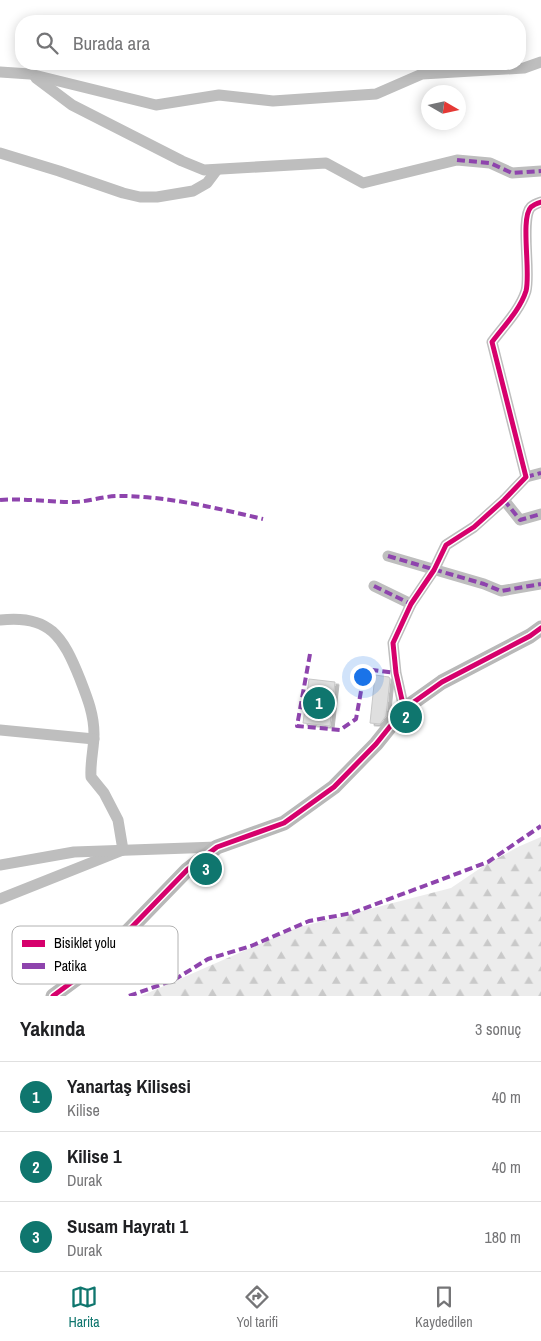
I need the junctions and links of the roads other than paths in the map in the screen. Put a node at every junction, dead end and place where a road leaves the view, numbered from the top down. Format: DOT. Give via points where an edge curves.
graph roads {
  1 [pos="541,62"];
  2 [pos="526,67"];
  3 [pos="490,70"];
  4 [pos="0,72"];
  5 [pos="30,74"];
  6 [pos="0,153"];
  7 [pos="216,171"];
  8 [pos="541,171"];
  9 [pos="541,202"];
  10 [pos="541,472"];
  11 [pos="526,477"];
  12 [pos="504,500"];
  13 [pos="541,514"];
  14 [pos="388,556"];
  15 [pos="434,570"];
  16 [pos="541,584"];
  17 [pos="374,586"];
  18 [pos="411,604"];
  19 [pos="0,620"];
  20 [pos="541,628"];
  21 [pos="404,709"];
  22 [pos="0,730"];
  23 [pos="94,739"];
  24 [pos="217,847"];
  25 [pos="122,850"];
  26 [pos="0,865"];
  27 [pos="0,899"];
  28 [pos="133,926"];
  29 [pos="69,984"];
  30 [pos="52,996"];
  1 -- 2 [label="street"];
  3 -- 5 [label="street" via="422,74 376,94 274,101 219,95 156,105"];
  4 -- 5 [label="street"];
  5 -- 7 [label="street" via="72,106 182,162"];
  6 -- 7 [label="street" via="123,194 140,196 157,197 192,191 207,183"];
  7 -- 8 [label="street" via="326,163 363,183 458,160 490,163 512,173"];
  9 -- 11 [label="street" via="531,207 527,214 528,280 525,293 492,342"];
  10 -- 11 [label="street"];
  11 -- 12 [label="street"];
  12 -- 13 [label="street" via="520,520"];
  12 -- 15 [label="street" via="474,527 446,545"];
  14 -- 15 [label="street"];
  15 -- 16 [label="street" via="501,591"];
  15 -- 18 [label="street"];
  17 -- 18 [label="street"];
  18 -- 21 [label="street" via="393,643"];
  19 -- 23 [label="street" via="16,618 36,622 52,630 64,642 91,707"];
  20 -- 21 [label="street" via="442,682"];
  21 -- 24 [label="street" via="376,744 334,787 284,823"];
  22 -- 23 [label="street"];
  23 -- 25 [label="street" via="91,776 118,820"];
  24 -- 25 [label="street"];
  24 -- 28 [label="street" via="187,870"];
  25 -- 26 [label="street" via="74,852"];
  25 -- 27 [label="street"];
  29 -- 30 [label="street"];
}
